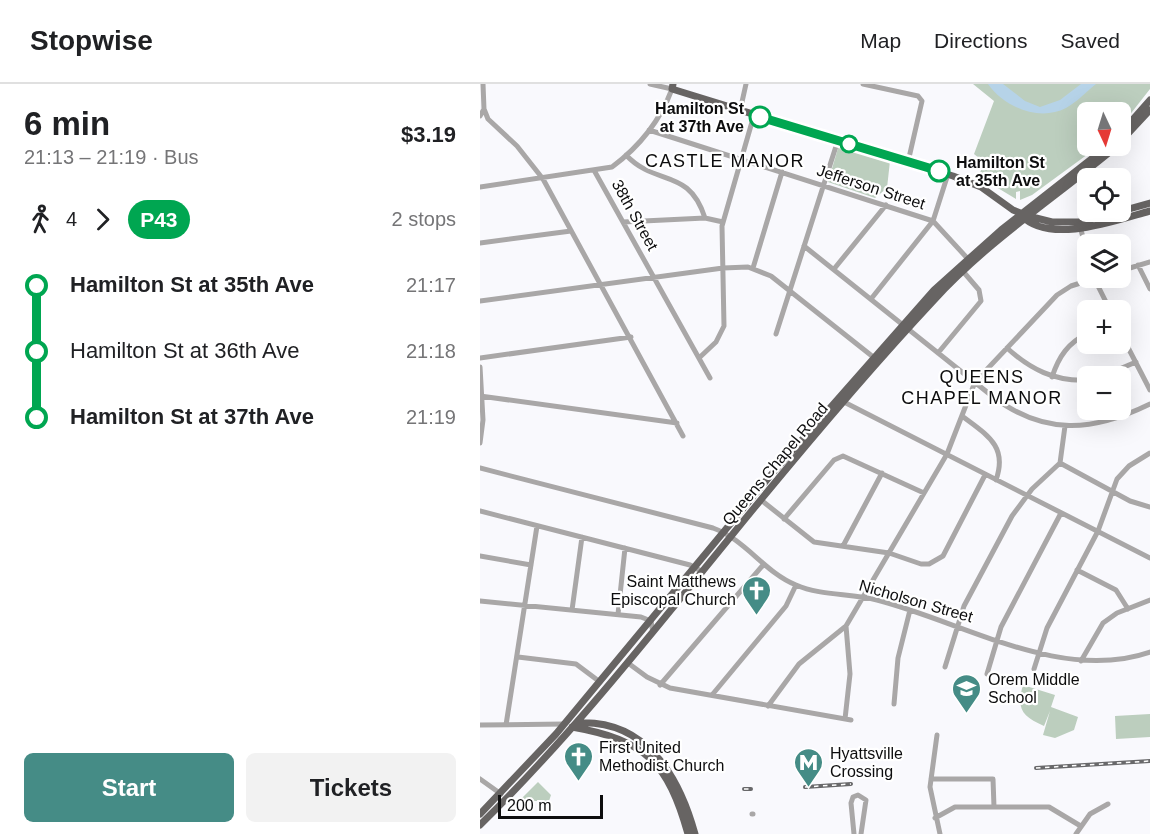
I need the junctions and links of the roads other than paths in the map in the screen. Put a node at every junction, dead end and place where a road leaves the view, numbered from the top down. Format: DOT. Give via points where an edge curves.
graph roads {
  1 [pos="483,84"];
  2 [pos="650,84"];
  3 [pos="746,84"];
  4 [pos="863,84"];
  5 [pos="871,85"];
  6 [pos="672,86"];
  7 [pos="1150,102"];
  8 [pos="484,109"];
  9 [pos="1150,110"];
  10 [pos="740,111"];
  11 [pos="480,116"];
  12 [pos="754,116"];
  13 [pos="1150,117"];
  14 [pos="1142,121"];
  15 [pos="1131,122"];
  16 [pos="649,130"];
  17 [pos="1131,132"];
  18 [pos="838,140"];
  19 [pos="626,155"];
  20 [pos="1096,156"];
  21 [pos="1104,156"];
  22 [pos="742,160"];
  23 [pos="908,162"];
  24 [pos="596,172"];
  25 [pos="782,172"];
  26 [pos="948,174"];
  27 [pos="543,179"];
  28 [pos="823,185"];
  29 [pos="480,187"];
  30 [pos="1150,203"];
  31 [pos="886,204"];
  32 [pos="1044,204"];
  33 [pos="1150,211"];
  34 [pos="1024,216"];
  35 [pos="705,218"];
  36 [pos="933,221"];
  37 [pos="623,222"];
  38 [pos="723,222"];
  39 [pos="1052,222"];
  40 [pos="1080,226"];
  41 [pos="571,231"];
  42 [pos="1082,234"];
  43 [pos="480,243"];
  44 [pos="804,246"];
  45 [pos="968,259"];
  46 [pos="1150,262"];
  47 [pos="1138,265"];
  48 [pos="1131,267"];
  49 [pos="723,268"];
  50 [pos="753,268"];
  51 [pos="834,269"];
  52 [pos="961,269"];
  53 [pos="654,278"];
  54 [pos="1077,284"];
  55 [pos="602,285"];
  56 [pos="1150,289"];
  57 [pos="789,290"];
  58 [pos="871,299"];
  59 [pos="480,301"];
  60 [pos="906,327"];
  61 [pos="776,334"];
  62 [pos="631,337"];
  63 [pos="1077,341"];
  64 [pos="1006,348"];
  65 [pos="938,353"];
  66 [pos="1131,353"];
  67 [pos="480,358"];
  68 [pos="699,358"];
  69 [pos="877,360"];
  70 [pos="1136,362"];
  71 [pos="1127,366"];
  72 [pos="480,367"];
  73 [pos="1052,377"];
  74 [pos="710,378"];
  75 [pos="1077,379"];
  76 [pos="975,382"];
  77 [pos="1150,390"];
  78 [pos="481,396"];
  79 [pos="842,401"];
  80 [pos="1150,404"];
  81 [pos="962,416"];
  82 [pos="677,423"];
  83 [pos="1065,426"];
  84 [pos="682,436"];
  85 [pos="480,443"];
  86 [pos="1150,453"];
  87 [pos="947,454"];
  88 [pos="1060,463"];
  89 [pos="480,468"];
  90 [pos="882,473"];
  91 [pos="985,475"];
  92 [pos="996,480"];
  93 [pos="1111,490"];
  94 [pos="924,493"];
  95 [pos="1026,496"];
  96 [pos="761,500"];
  97 [pos="1150,507"];
  98 [pos="480,512"];
  99 [pos="1061,513"];
  100 [pos="784,519"];
  101 [pos="537,526"];
  102 [pos="1098,531"];
  103 [pos="723,532"];
  104 [pos="731,536"];
  105 [pos="582,537"];
  106 [pos="843,546"];
  107 [pos="626,548"];
  108 [pos="889,553"];
  109 [pos="480,556"];
  110 [pos="1150,558"];
  111 [pos="764,564"];
  112 [pos="531,565"];
  113 [pos="693,567"];
  114 [pos="1077,570"];
  115 [pos="703,572"];
  116 [pos="796,585"];
  117 [pos="863,597"];
  118 [pos="1150,600"];
  119 [pos="480,601"];
  120 [pos="526,605"];
  121 [pos="1128,609"];
  122 [pos="572,610"];
  123 [pos="910,610"];
  124 [pos="618,614"];
  125 [pos="651,621"];
  126 [pos="846,626"];
  127 [pos="956,626"];
  128 [pos="653,633"];
  129 [pos="996,639"];
  130 [pos="631,645"];
  131 [pos="1150,651"];
  132 [pos="1039,652"];
  133 [pos="518,657"];
  134 [pos="1081,662"];
  135 [pos="628,663"];
  136 [pos="945,667"];
  137 [pos="1034,669"];
  138 [pos="987,674"];
  139 [pos="600,682"];
  140 [pos="660,685"];
  141 [pos="712,695"];
  142 [pos="894,704"];
  143 [pos="768,706"];
  144 [pos="590,708"];
  145 [pos="564,724"];
  146 [pos="595,724"];
  147 [pos="480,725"];
  148 [pos="506,725"];
  149 [pos="576,725"];
  150 [pos="621,731"];
  151 [pos="937,735"];
  152 [pos="627,741"];
  153 [pos="480,778"];
  154 [pos="931,779"];
  155 [pos="503,796"];
  156 [pos="1108,804"];
  157 [pos="994,807"];
  158 [pos="480,814"];
  159 [pos="935,818"];
  160 [pos="480,825"];
  161 [pos="1079,825"];
  162 [pos="688,834"];
  163 [pos="695,834"];
  164 [pos="854,834"];
  165 [pos="861,834"];
  166 [pos="940,834"];
  167 [pos="1076,834"];
  1 -- 8 [label="street"];
  2 -- 6 [label="street"];
  3 -- 10 [label="street"];
  4 -- 5 [label="street"];
  5 -- 23 [label="street" via="918,96 922,101"];
  6 -- 10 [label="main road"];
  6 -- 16 [label="street, 38th Street" via="661,115"];
  7 -- 15 [label="main road"];
  8 -- 11 [label="street"];
  8 -- 27 [label="street" via="488,119 517,146"];
  9 -- 14 [label="main road"];
  10 -- 12 [label="main road"];
  12 -- 18 [label="main road"];
  12 -- 22 [label="street"];
  13 -- 14 [label="main road"];
  14 -- 17 [label="main road"];
  16 -- 19 [label="street, 38th Street"];
  16 -- 22 [label="street, Jefferson Street"];
  18 -- 23 [label="main road"];
  18 -- 28 [label="street"];
  19 -- 24 [label="street, 38th Street" via="612,167"];
  19 -- 35 [label="street" via="641,168 688,187"];
  20 -- 34 [label="main road, Queens Chapel Road"];
  21 -- 32 [label="main road, Queens Chapel Road"];
  22 -- 25 [label="street, Jefferson Street"];
  22 -- 38 [label="street"];
  23 -- 26 [label="main road"];
  24 -- 27 [label="street"];
  24 -- 37 [label="street, 38th Street"];
  25 -- 28 [label="street, Jefferson Street"];
  25 -- 50 [label="street"];
  26 -- 34 [label="main road" via="981,187"];
  26 -- 36 [label="street"];
  27 -- 29 [label="street"];
  27 -- 41 [label="street"];
  28 -- 31 [label="street, Jefferson Street"];
  28 -- 44 [label="street"];
  30 -- 40 [label="main road"];
  31 -- 36 [label="street, Jefferson Street"];
  31 -- 51 [label="street"];
  32 -- 34 [label="main road, Queens Chapel Road"];
  32 -- 39 [label="main road"];
  33 -- 40 [label="main road"];
  34 -- 39 [label="main road"];
  34 -- 40 [label="main road" via="1046,227"];
  34 -- 45 [label="main road, Queens Chapel Road"];
  34 -- 52 [label="main road, Queens Chapel Road"];
  35 -- 37 [label="street"];
  35 -- 38 [label="street"];
  36 -- 45 [label="street, Jefferson Street"];
  36 -- 58 [label="street"];
  37 -- 53 [label="street, 38th Street"];
  38 -- 49 [label="street"];
  39 -- 40 [label="main road"];
  40 -- 42 [label="street"];
  41 -- 43 [label="street"];
  41 -- 55 [label="street"];
  44 -- 51 [label="street"];
  44 -- 57 [label="street"];
  45 -- 52 [label="main road, Queens Chapel Road"];
  46 -- 47 [label="street"];
  47 -- 48 [label="street"];
  47 -- 56 [label="street"];
  49 -- 50 [label="street"];
  49 -- 53 [label="street"];
  49 -- 68 [label="street" via="722,331"];
  50 -- 57 [label="street"];
  51 -- 58 [label="street"];
  52 -- 60 [label="main road, Queens Chapel Road"];
  52 -- 65 [label="street" via="979,290 981,301"];
  53 -- 55 [label="street"];
  53 -- 68 [label="street, 38th Street"];
  54 -- 64 [label="street" via="1057,295"];
  55 -- 59 [label="street"];
  55 -- 62 [label="street"];
  57 -- 61 [label="street"];
  57 -- 69 [label="street"];
  58 -- 60 [label="street"];
  60 -- 65 [label="street"];
  60 -- 69 [label="main road, Queens Chapel Road"];
  62 -- 67 [label="street"];
  62 -- 82 [label="street"];
  63 -- 73 [label="street" via="1065,349"];
  64 -- 73 [label="street" via="1023,363"];
  64 -- 76 [label="street"];
  65 -- 76 [label="street"];
  66 -- 70 [label="street"];
  68 -- 74 [label="street, 38th Street"];
  69 -- 79 [label="main road, Queens Chapel Road"];
  70 -- 71 [label="street"];
  70 -- 77 [label="street"];
  72 -- 78 [label="street"];
  73 -- 75 [label="street"];
  76 -- 81 [label="street"];
  76 -- 83 [label="street" via="1018,412"];
  78 -- 82 [label="street"];
  78 -- 85 [label="street"];
  79 -- 87 [label="street"];
  79 -- 96 [label="main road, Queens Chapel Road"];
  79 -- 103 [label="main road, Queens Chapel Road"];
  80 -- 83 [label="street" via="1109,422"];
  81 -- 87 [label="street"];
  81 -- 92 [label="street" via="996,447 1000,464"];
  82 -- 84 [label="street"];
  83 -- 88 [label="street"];
  86 -- 93 [label="street" via="1124,470"];
  87 -- 91 [label="street"];
  87 -- 94 [label="street"];
  88 -- 93 [label="street"];
  88 -- 95 [label="street"];
  89 -- 103 [label="street, Nicholson Street"];
  90 -- 94 [label="street"];
  90 -- 100 [label="street" via="841,456"];
  90 -- 106 [label="street"];
  91 -- 92 [label="street"];
  91 -- 108 [label="street" via="943,556 933,563 921,564"];
  92 -- 95 [label="street"];
  93 -- 97 [label="street"];
  93 -- 102 [label="street"];
  94 -- 108 [label="street"];
  95 -- 99 [label="street"];
  95 -- 127 [label="street" via="970,593"];
  96 -- 100 [label="street"];
  96 -- 104 [label="main road, Queens Chapel Road"];
  98 -- 101 [label="street"];
  99 -- 102 [label="street"];
  99 -- 129 [label="street"];
  100 -- 106 [label="street" via="814,542"];
  101 -- 105 [label="street"];
  101 -- 112 [label="street"];
  102 -- 110 [label="street"];
  102 -- 114 [label="street"];
  103 -- 104 [label="street, Nicholson Street"];
  103 -- 113 [label="main road, Queens Chapel Road"];
  104 -- 111 [label="street, Nicholson Street"];
  104 -- 115 [label="main road, Queens Chapel Road"];
  105 -- 107 [label="street"];
  105 -- 122 [label="street"];
  106 -- 108 [label="street"];
  107 -- 113 [label="street"];
  107 -- 124 [label="street"];
  108 -- 117 [label="street"];
  109 -- 112 [label="street"];
  111 -- 116 [label="street, Nicholson Street"];
  111 -- 140 [label="street"];
  112 -- 120 [label="street"];
  113 -- 115 [label="street"];
  113 -- 125 [label="main road, Queens Chapel Road"];
  114 -- 121 [label="street" via="1116,590"];
  114 -- 132 [label="street"];
  115 -- 128 [label="main road, Queens Chapel Road"];
  116 -- 117 [label="street, Nicholson Street"];
  116 -- 141 [label="street" via="786,606"];
  117 -- 123 [label="street, Nicholson Street"];
  117 -- 126 [label="street"];
  118 -- 121 [label="street"];
  119 -- 120 [label="street"];
  120 -- 122 [label="street"];
  120 -- 133 [label="street"];
  121 -- 134 [label="street" via="1103,623"];
  122 -- 124 [label="street"];
  123 -- 127 [label="street, Nicholson Street"];
  123 -- 142 [label="street" via="898,658"];
  124 -- 125 [label="street"];
  125 -- 128 [label="street"];
  125 -- 130 [label="main road, Queens Chapel Road"];
  126 -- 143 [label="street" via="800,664"];
  126 -- 143 [label="street" via="848,720"];
  127 -- 129 [label="street, Nicholson Street"];
  127 -- 136 [label="street"];
  128 -- 135 [label="main road, Queens Chapel Road"];
  129 -- 132 [label="street, Nicholson Street"];
  129 -- 138 [label="street"];
  130 -- 135 [label="main road"];
  130 -- 139 [label="main road, Queens Chapel Road"];
  131 -- 134 [label="street, Nicholson Street" via="1113,660"];
  132 -- 134 [label="street, Nicholson Street"];
  132 -- 137 [label="street"];
  133 -- 139 [label="street" via="576,664"];
  133 -- 148 [label="street"];
  135 -- 140 [label="street"];
  135 -- 144 [label="main road, Queens Chapel Road"];
  139 -- 145 [label="main road, Queens Chapel Road"];
  140 -- 141 [label="street"];
  141 -- 143 [label="street"];
  144 -- 146 [label="main road" via="590,719"];
  144 -- 149 [label="main road, Queens Chapel Road"];
  145 -- 148 [label="street"];
  145 -- 149 [label="main road"];
  145 -- 155 [label="main road, Queens Chapel Road"];
  146 -- 149 [label="main road"];
  146 -- 150 [label="main road"];
  147 -- 148 [label="street"];
  149 -- 152 [label="main road"];
  149 -- 155 [label="main road, Queens Chapel Road"];
  150 -- 152 [label="main road"];
  150 -- 163 [label="main road" via="648,748 671,773"];
  151 -- 154 [label="street"];
  152 -- 162 [label="main road" via="664,774"];
  153 -- 155 [label="street"];
  154 -- 157 [label="street" via="993,778"];
  154 -- 159 [label="street"];
  155 -- 158 [label="main road, Queens Chapel Road"];
  155 -- 160 [label="main road, Queens Chapel Road"];
  156 -- 161 [label="street"];
  157 -- 159 [label="street" via="955,807"];
  157 -- 161 [label="street" via="1049,807"];
  159 -- 166 [label="street"];
  161 -- 167 [label="street"];
  164 -- 165 [label="street" via="851,802 858,795 866,800"];
}
